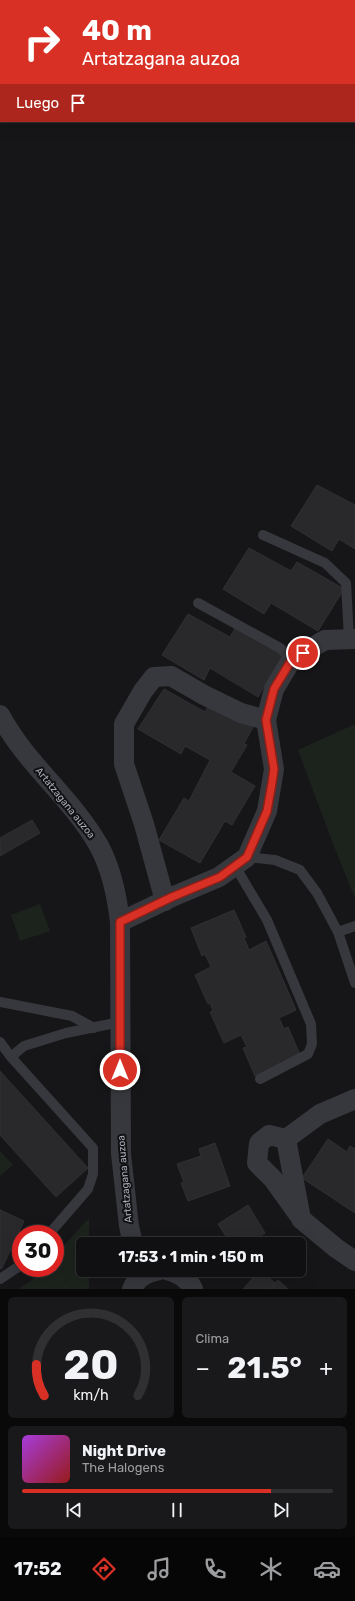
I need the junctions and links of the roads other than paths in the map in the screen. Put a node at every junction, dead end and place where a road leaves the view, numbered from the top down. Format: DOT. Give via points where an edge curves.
graph roads {
  1 [pos="264,535"];
  2 [pos="198,604"];
  3 [pos="352,639"];
  4 [pos="292,659"];
  5 [pos="0,715"];
  6 [pos="266,720"];
  7 [pos="241,862"];
  8 [pos="165,901"];
  9 [pos="120,922"];
  10 [pos="355,926"];
  11 [pos="338,932"];
  12 [pos="355,983"];
  13 [pos="0,1002"];
  14 [pos="120,1022"];
  15 [pos="94,1028"];
  16 [pos="0,1042"];
  17 [pos="11,1057"];
  18 [pos="260,1079"];
  19 [pos="350,1106"];
  20 [pos="286,1139"];
  21 [pos="301,1219"];
  22 [pos="57,1225"];
  23 [pos="131,1237"];
  24 [pos="355,1261"];
  25 [pos="12,1271"];
  26 [pos="182,1277"];
  27 [pos="0,1279"];
  28 [pos="193,1289"];
  1 -- 3 [label="lane" via="325,563 346,583"];
  2 -- 4 [label="lane" via="280,648"];
  3 -- 4 [label="street" via="326,640"];
  4 -- 6 [label="street" via="274,689"];
  5 -- 9 [label="street, Artatzagana auzoa" via="20,749 89,830 100,848 116,893"];
  6 -- 7 [label="street" via="274,769 267,811"];
  6 -- 8 [label="street" via="242,713 172,676 154,677 124,724 124,764"];
  7 -- 8 [label="street" via="220,877"];
  7 -- 11 [label="lane" via="275,860 300,870 317,893"];
  7 -- 18 [label="lane" via="311,1024 312,1044 308,1054"];
  8 -- 9 [label="street"];
  9 -- 14 [label="street, Artatzagana auzoa"];
  10 -- 11 [label="lane"];
  11 -- 12 [label="lane"];
  13 -- 15 [label="lane" via="72,1016"];
  14 -- 15 [label="lane"];
  14 -- 23 [label="street, Artatzagana auzoa" via="121,1154"];
  15 -- 17 [label="lane" via="66,1033 24,1046"];
  16 -- 17 [label="lane"];
  17 -- 22 [label="lane" via="93,1148 93,1174 88,1189"];
  19 -- 20 [label="street" via="320,1114"];
  20 -- 21 [label="street"];
  20 -- 21 [label="street" via="269,1135 258,1143 257,1163 273,1180"];
  21 -- 24 [label="street"];
  25 -- 27 [label="lane"];
  26 -- 28 [label="street"];
}
